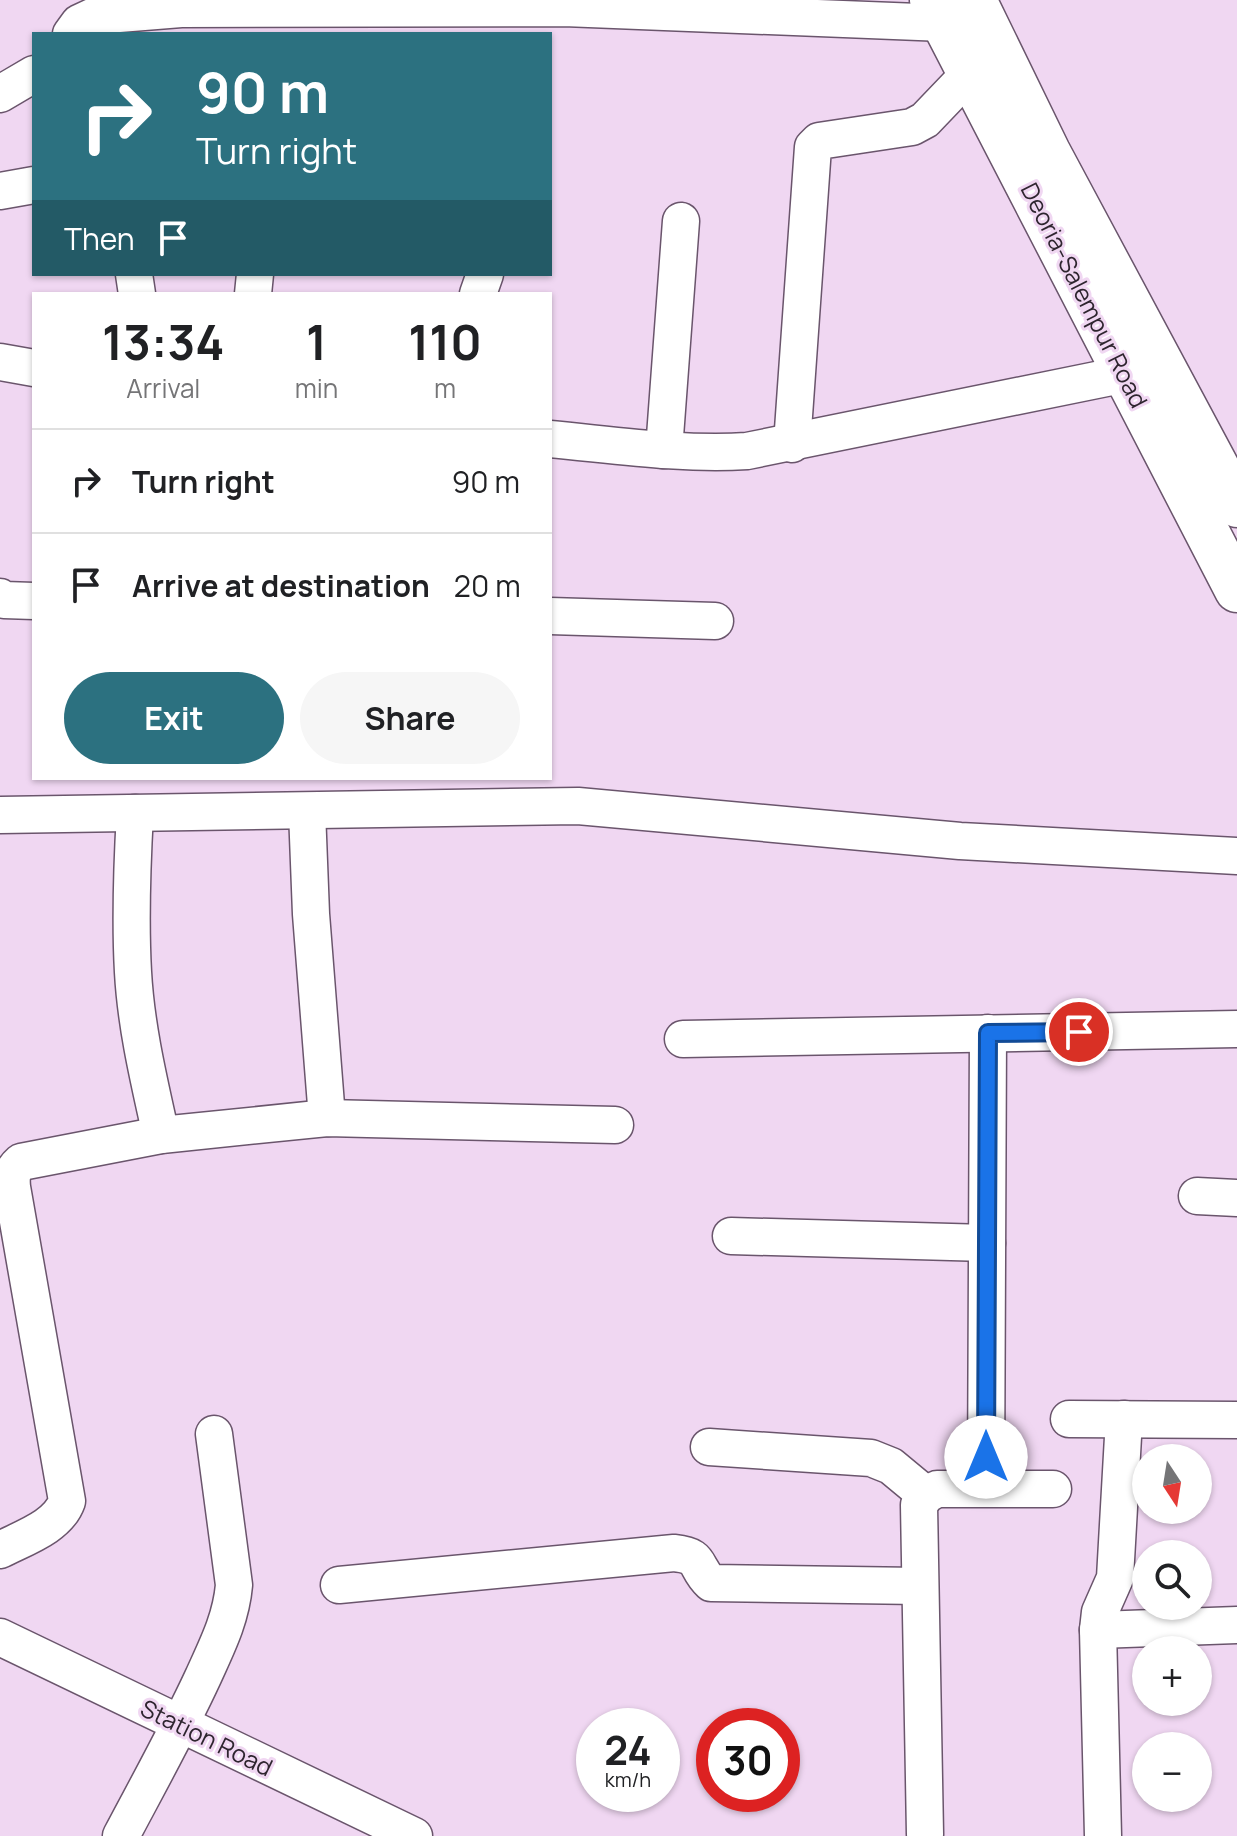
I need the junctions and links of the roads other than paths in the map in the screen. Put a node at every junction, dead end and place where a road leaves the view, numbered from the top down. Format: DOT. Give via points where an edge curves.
graph roads {
  1 [pos="181,4"];
  2 [pos="950,8"];
  3 [pos="523,13"];
  4 [pos="227,22"];
  5 [pos="72,32"];
  6 [pos="970,73"];
  7 [pos="32,75"];
  8 [pos="0,94"];
  9 [pos="32,185"];
  10 [pos="0,191"];
  11 [pos="681,221"];
  12 [pos="0,362"];
  13 [pos="32,368"];
  14 [pos="1126,374"];
  15 [pos="552,439"];
  16 [pos="792,444"];
  17 [pos="664,450"];
  18 [pos="1237,505"];
  19 [pos="1237,590"];
  20 [pos="0,597"];
  21 [pos="32,601"];
  22 [pos="552,616"];
  23 [pos="715,621"];
  24 [pos="307,811"];
  25 [pos="135,813"];
  26 [pos="0,815"];
  27 [pos="1237,856"];
  28 [pos="1237,1029"];
  29 [pos="988,1033"];
  30 [pos="683,1039"];
  31 [pos="327,1118"];
  32 [pos="615,1125"];
  33 [pos="161,1135"];
  34 [pos="6,1188"];
  35 [pos="1197,1196"];
  36 [pos="1237,1198"];
  37 [pos="731,1236"];
  38 [pos="987,1243"];
  39 [pos="1069,1419"];
  40 [pos="1124,1419"];
  41 [pos="1237,1420"];
  42 [pos="214,1434"];
  43 [pos="709,1447"];
  44 [pos="986,1488"];
  45 [pos="1053,1489"];
  46 [pos="926,1495"];
  47 [pos="0,1550"];
  48 [pos="339,1585"];
  49 [pos="919,1586"];
  50 [pos="1237,1625"];
  51 [pos="1098,1630"];
  52 [pos="0,1637"];
  53 [pos="181,1724"];
  54 [pos="925,1834"];
  55 [pos="121,1836"];
  56 [pos="414,1836"];
  57 [pos="1103,1836"];
  1 -- 4 [label="street"];
  1 -- 5 [label="street" via="94,16"];
  2 -- 3 [label="street"];
  2 -- 6 [label="highway, Deoria-Salempur Road"];
  2 -- 18 [label="highway, Deoria-Salempur Road" via="1048,152"];
  3 -- 4 [label="street"];
  6 -- 14 [label="highway, Deoria-Salempur Road"];
  6 -- 16 [label="street" via="912,127 819,141 813,147"];
  7 -- 8 [label="street"];
  9 -- 10 [label="street"];
  11 -- 17 [label="street"];
  12 -- 13 [label="street"];
  14 -- 16 [label="street"];
  14 -- 19 [label="highway, Deoria-Salempur Road"];
  15 -- 17 [label="street"];
  16 -- 17 [label="street" via="716,453"];
  20 -- 21 [label="street"];
  22 -- 23 [label="street"];
  24 -- 25 [label="street"];
  24 -- 27 [label="street" via="578,806 960,841"];
  24 -- 31 [label="street"];
  25 -- 26 [label="street"];
  25 -- 33 [label="street" via="133,975"];
  28 -- 29 [label="street"];
  29 -- 30 [label="street"];
  29 -- 38 [label="street"];
  31 -- 32 [label="street"];
  31 -- 33 [label="street"];
  33 -- 34 [label="street" via="21,1162"];
  34 -- 47 [label="street" via="67,1501 52,1522"];
  35 -- 36 [label="street"];
  37 -- 38 [label="street"];
  38 -- 44 [label="street"];
  39 -- 40 [label="street"];
  40 -- 41 [label="street"];
  40 -- 51 [label="street" via="1115,1578"];
  42 -- 53 [label="street" via="232,1603"];
  43 -- 46 [label="street" via="871,1458 891,1466"];
  44 -- 45 [label="street"];
  44 -- 46 [label="street" via="937,1489"];
  46 -- 49 [label="street" via="919,1505"];
  48 -- 49 [label="street" via="674,1553 697,1559 711,1583"];
  49 -- 54 [label="street"];
  50 -- 51 [label="street"];
  51 -- 57 [label="street"];
  52 -- 53 [label="street, Station Road"];
  53 -- 55 [label="street"];
  53 -- 56 [label="street, Station Road"];
}
